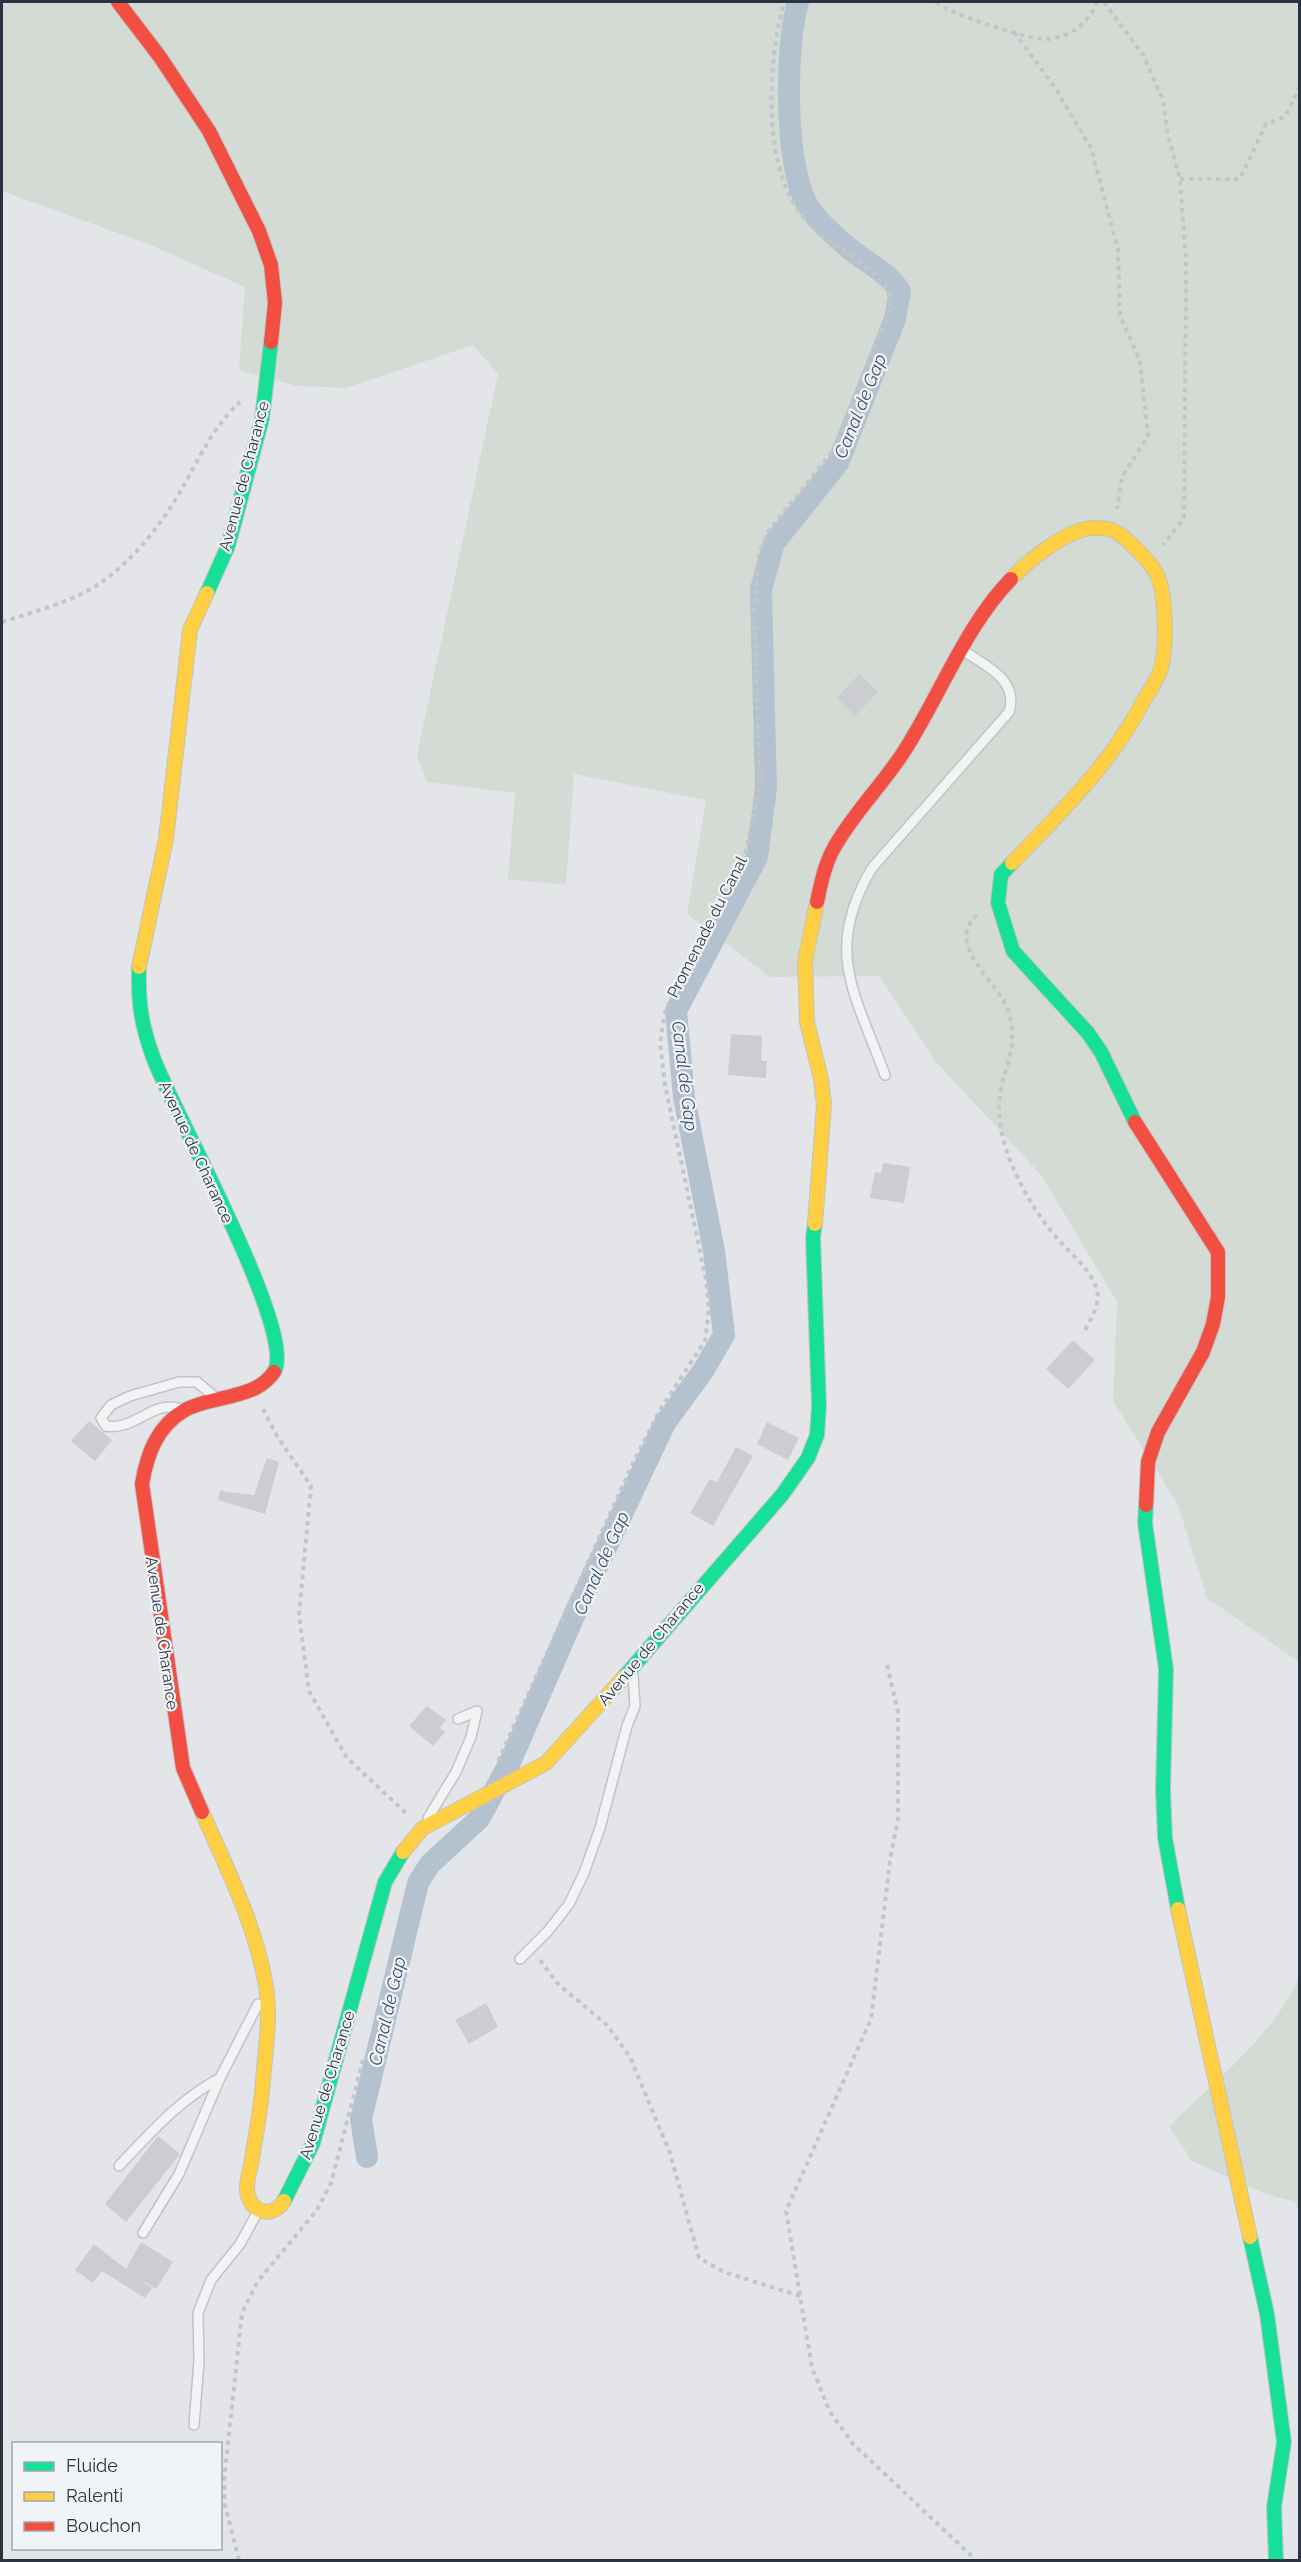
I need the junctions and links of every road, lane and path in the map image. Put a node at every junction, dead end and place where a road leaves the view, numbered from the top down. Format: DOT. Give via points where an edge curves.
graph roads {
  1 [pos="118,2"];
  2 [pos="784,2"];
  3 [pos="936,2"];
  4 [pos="1097,2"];
  5 [pos="1104,2"];
  6 [pos="942,4"];
  7 [pos="1014,32"];
  8 [pos="1299,86"];
  9 [pos="1180,179"];
  10 [pos="267,388"];
  11 [pos="1114,531"];
  12 [pos="1146,559"];
  13 [pos="2,622"];
  14 [pos="962,650"];
  15 [pos="998,903"];
  16 [pos="885,1075"];
  17 [pos="1083,1334"];
  18 [pos="253,1390"];
  19 [pos="219,1400"];
  20 [pos="186,1410"];
  21 [pos="887,1665"];
  22 [pos="631,1668"];
  23 [pos="459,1719"];
  24 [pos="493,1770"];
  25 [pos="423,1828"];
  26 [pos="531,1948"];
  27 [pos="520,1959"];
  28 [pos="266,1988"];
  29 [pos="220,2078"];
  30 [pos="119,2166"];
  31 [pos="258,2211"];
  32 [pos="143,2233"];
  33 [pos="800,2296"];
  34 [pos="194,2425"];
  35 [pos="976,2560"];
  36 [pos="1276,2560"];
  1 -- 10 [label="street, Avenue de Charance" via="209,131 259,231 271,265 274,303"];
  2 -- 24 [label="path, Promenade du Canal" via="771,65 775,138 782,173 791,200 810,226 883,285 890,299 888,314 838,444 768,532 759,553 754,612 760,779 754,814 746,850 665,1013 660,1043 665,1085 706,1280 709,1309 705,1341 660,1410 633,1463"];
  3 -- 6 [label="path"];
  4 -- 7 [label="path" via="1092,17 1071,32 1048,39"];
  5 -- 9 [label="path" via="1143,55 1163,100"];
  6 -- 7 [label="path"];
  7 -- 11 [label="path" via="1054,86 1091,148 1118,249 1120,315 1140,361 1148,436 1122,477"];
  8 -- 9 [label="path" via="1285,117 1266,124 1239,178"];
  9 -- 12 [label="path" via="1186,260 1184,518 1167,542"];
  10 -- 13 [label="path" via="249,394 223,417 146,543 102,582 49,607"];
  10 -- 18 [label="street, Avenue de Charance" via="228,546 190,630 166,839 139,968 139,1014 153,1058 262,1292 270,1318 278,1357 276,1369"];
  11 -- 12 [label="street"];
  11 -- 14 [label="street, Avenue de Charance" via="1094,528 1071,534 1026,563 999,591"];
  12 -- 15 [label="street" via="1158,576 1163,605 1161,668 1133,722 1098,774 1001,876"];
  14 -- 16 [label="lane" via="1003,678 1012,702 1009,712 872,868 859,890 846,934 850,980"];
  14 -- 22 [label="street, Avenue de Charance" via="903,753 835,846 820,884 805,961 807,1022 824,1105 813,1237 817,1435 808,1458 782,1495"];
  15 -- 17 [label="path" via="971,920 965,941 1008,1010 1014,1032 1011,1059 1002,1084 999,1123 1015,1173 1034,1210 1097,1288 1094,1312"];
  15 -- 36 [label="street" via="1013,951 1101,1052 1138,1128 1218,1252 1218,1297 1213,1324 1203,1352 1158,1432 1148,1462 1145,1523 1166,1670 1163,1790 1173,1887 1267,2314 1284,2442 1274,2507"];
  18 -- 19 [label="street, Avenue de Charance"];
  18 -- 25 [label="path" via="277,1436 311,1486 299,1615 309,1691 347,1758"];
  19 -- 20 [label="street, Avenue de Charance"];
  19 -- 20 [label="lane" via="197,1382 179,1382 120,1400 101,1418 106,1426 118,1428 159,1408"];
  20 -- 28 [label="street, Avenue de Charance" via="156,1438 146,1458 142,1484 149,1547 183,1768 251,1924"];
  21 -- 33 [label="path" via="898,1712 898,1818 871,2019 786,2211"];
  22 -- 25 [label="street, Avenue de Charance" via="546,1763"];
  22 -- 26 [label="lane" via="635,1706 592,1851 569,1904"];
  23 -- 25 [label="lane" via="477,1711 456,1772"];
  25 -- 31 [label="street, Avenue de Charance" via="397,1859 385,1882 313,2143 279,2208 268,2213"];
  26 -- 27 [label="lane"];
  26 -- 33 [label="path" via="558,1984 608,2025 630,2057 670,2153 699,2258 724,2272"];
  28 -- 29 [label="lane"];
  28 -- 31 [label="street, Avenue de Charance" via="261,2104 246,2190"];
  29 -- 30 [label="lane" via="194,2092 170,2112"];
  29 -- 32 [label="lane" via="179,2174"];
  31 -- 34 [label="lane" via="240,2244 211,2280 198,2313"];
  33 -- 35 [label="path" via="812,2368 830,2412 853,2444"];
}
